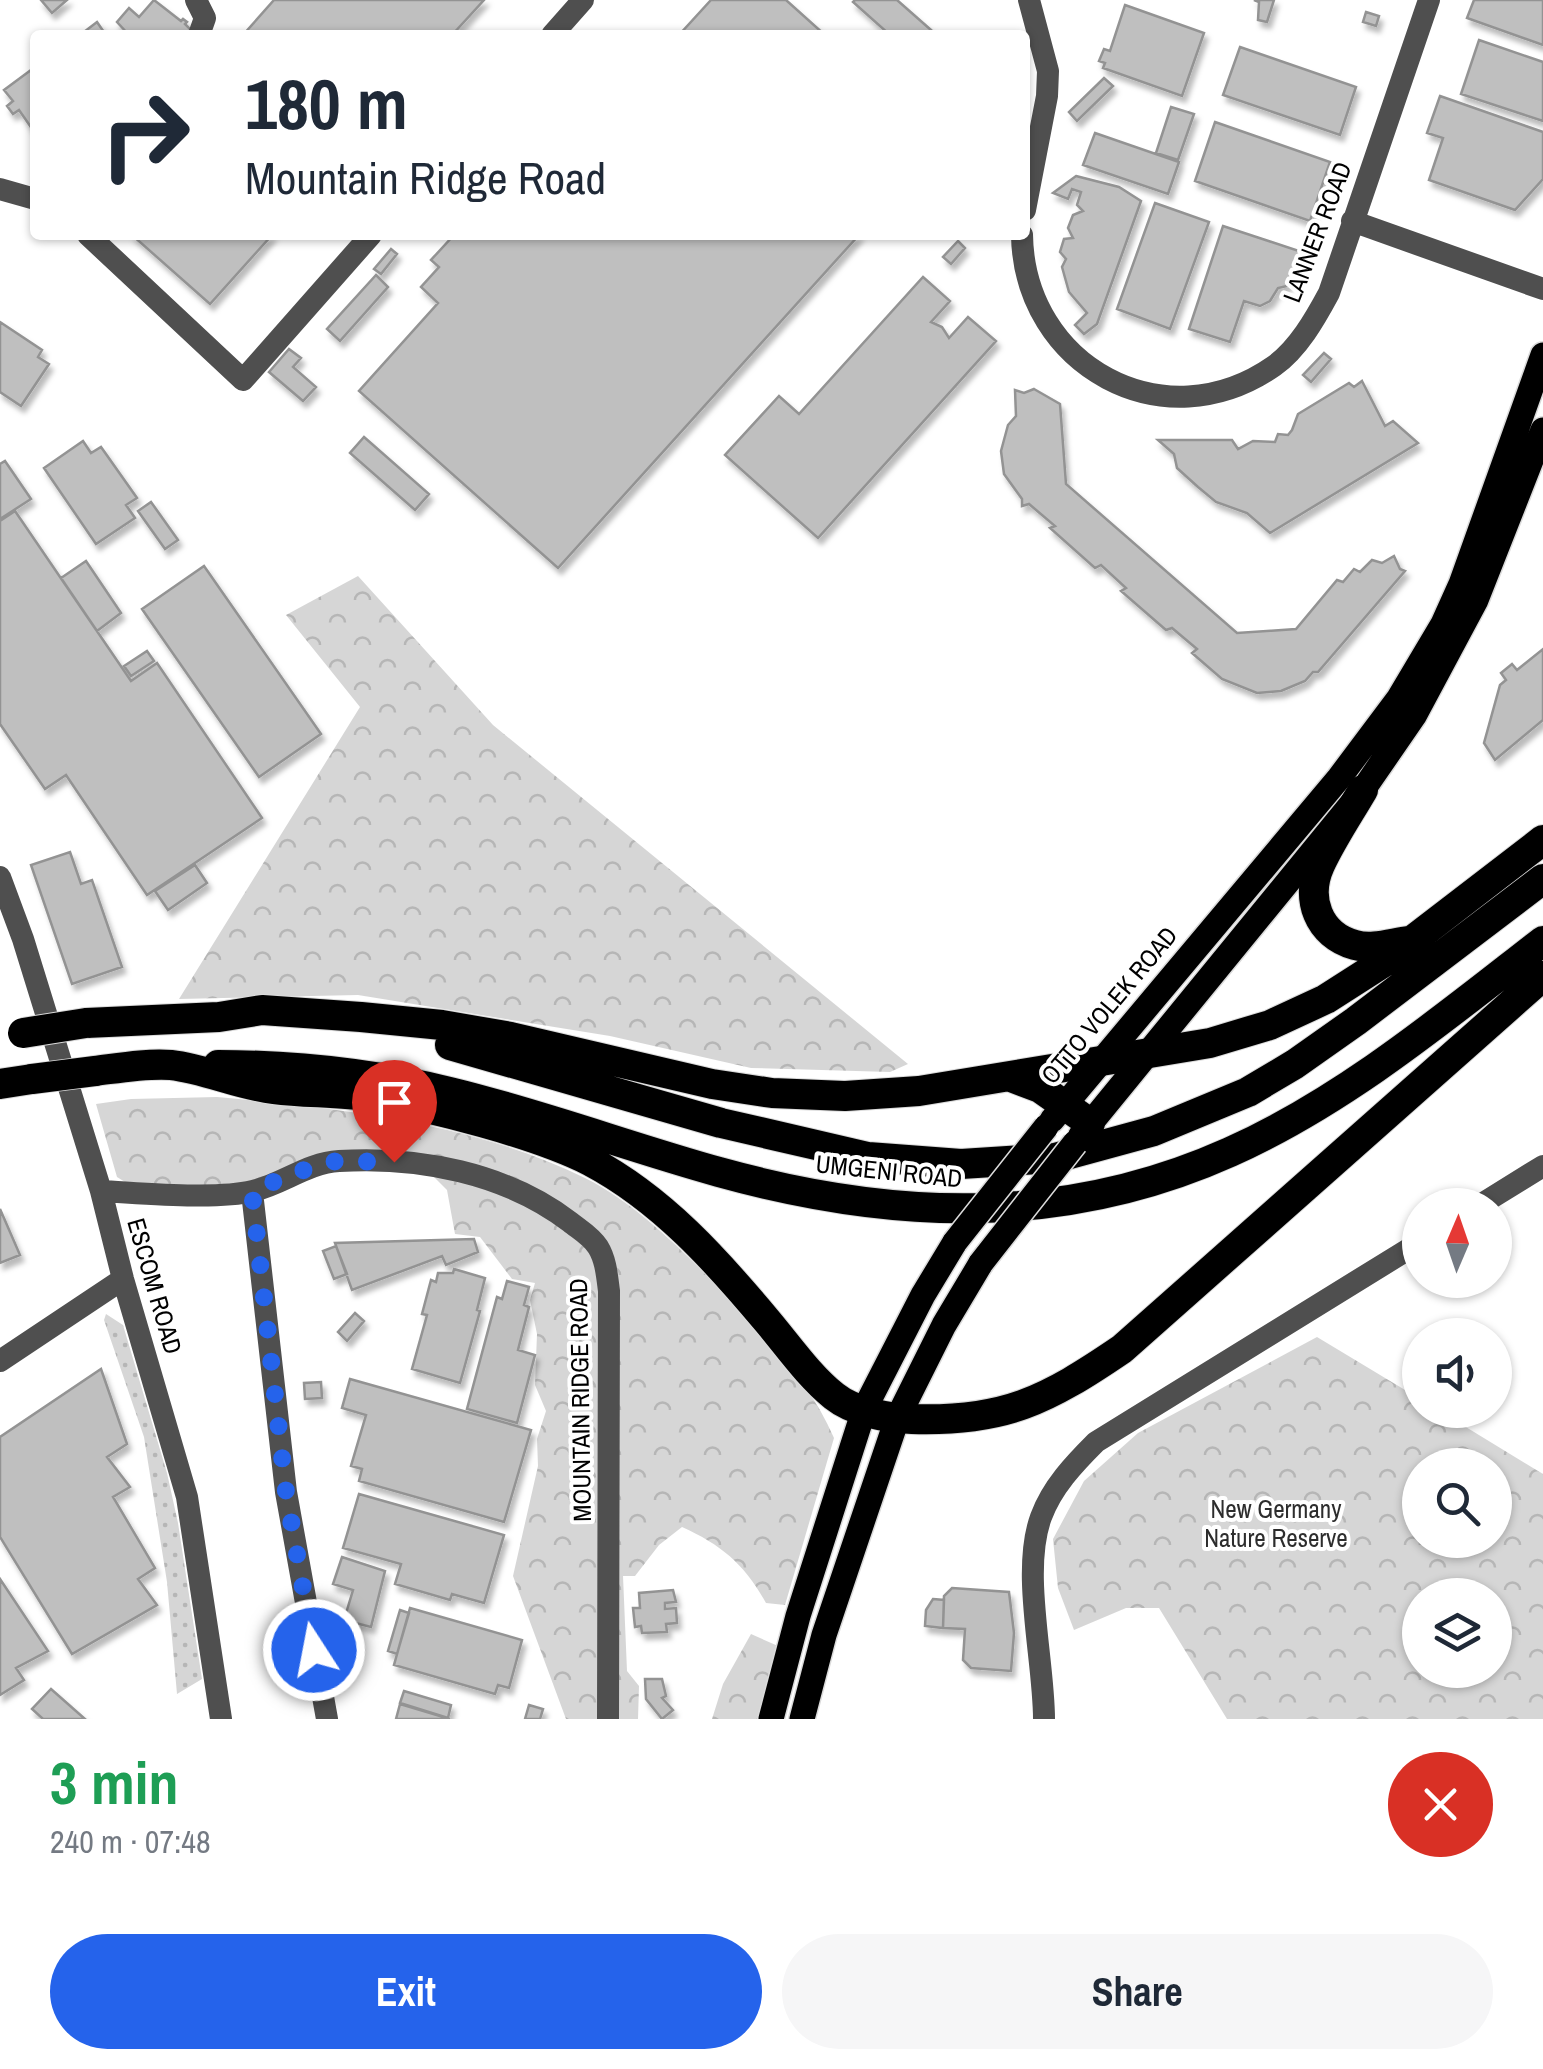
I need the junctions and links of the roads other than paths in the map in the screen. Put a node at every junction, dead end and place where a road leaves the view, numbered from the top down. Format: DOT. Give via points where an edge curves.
graph roads {
  1 [pos="584,0"];
  2 [pos="1029,0"];
  3 [pos="1429,0"];
  4 [pos="557,30"];
  5 [pos="1030,183"];
  6 [pos="0,188"];
  7 [pos="30,198"];
  8 [pos="1352,221"];
  9 [pos="93,240"];
  10 [pos="367,240"];
  11 [pos="1022,240"];
  12 [pos="1543,289"];
  13 [pos="1543,355"];
  14 [pos="1543,430"];
  15 [pos="1363,790"];
  16 [pos="1543,840"];
  17 [pos="0,876"];
  18 [pos="1543,879"];
  19 [pos="1410,940"];
  20 [pos="1543,941"];
  21 [pos="1543,976"];
  22 [pos="220,1018"];
  23 [pos="12,1035"];
  24 [pos="1148,1053"];
  25 [pos="1100,1060"];
  26 [pos="170,1065"];
  27 [pos="1010,1077"];
  28 [pos="0,1084"];
  29 [pos="1055,1116"];
  30 [pos="1082,1133"];
  31 [pos="1543,1166"];
  32 [pos="1507,1188"];
  33 [pos="101,1191"];
  34 [pos="252,1192"];
  35 [pos="1402,1253"];
  36 [pos="123,1280"];
  37 [pos="0,1360"];
  38 [pos="864,1410"];
  39 [pos="897,1418"];
  40 [pos="221,1719"];
  41 [pos="327,1719"];
  42 [pos="608,1719"];
  43 [pos="771,1719"];
  44 [pos="802,1719"];
  45 [pos="1044,1719"];
  1 -- 4 [label="street"];
  2 -- 5 [label="street" via="1048,71"];
  3 -- 8 [label="street, LANNER ROAD"];
  6 -- 7 [label="street"];
  8 -- 11 [label="street, LANNER ROAD" via="1315,320 1275,365 1218,391 1176,398 1105,380 1056,336 1028,282"];
  8 -- 12 [label="street"];
  9 -- 10 [label="street" via="243,380"];
  13 -- 25 [label="main road, OTTO VOLEK ROAD" via="1461,584 1400,698"];
  14 -- 15 [label="main road" via="1454,646"];
  15 -- 19 [label="highway" via="1319,867 1316,909 1332,934 1355,945"];
  15 -- 24 [label="main road"];
  16 -- 19 [label="highway"];
  17 -- 33 [label="street, ESCOM ROAD"];
  18 -- 22 [label="highway, UMGENI ROAD" via="1356,1022 1248,1092 1154,1131 1055,1158 960,1164 868,1157 721,1123 421,1037"];
  19 -- 24 [label="highway" via="1326,1000 1270,1025"];
  20 -- 26 [label="highway, UMGENI ROAD" via="1361,1076 1231,1152 1104,1195 998,1210 843,1201 394,1081 261,1065"];
  21 -- 39 [label="highway" via="1122,1349 1073,1382 986,1418"];
  22 -- 23 [label="highway, bridge"];
  22 -- 27 [label="highway" via="262,1010 442,1025 772,1093 882,1094"];
  24 -- 25 [label="highway"];
  24 -- 30 [label="main road"];
  25 -- 27 [label="highway"];
  25 -- 29 [label="main road, OTTO VOLEK ROAD"];
  26 -- 28 [label="highway, bridge"];
  26 -- 38 [label="highway" via="270,1089 412,1105 589,1161 662,1209 718,1262 836,1398"];
  27 -- 29 [label="highway" via="1040,1088"];
  29 -- 30 [label="highway"];
  29 -- 38 [label="main road, OTTO VOLEK ROAD, bridge" via="955,1242"];
  30 -- 39 [label="main road, bridge" via="981,1263"];
  31 -- 32 [label="street"];
  33 -- 34 [label="street, MOUNTAIN RIDGE ROAD"];
  33 -- 36 [label="street, ESCOM ROAD"];
  34 -- 41 [label="street" via="286,1492"];
  34 -- 42 [label="street, MOUNTAIN RIDGE ROAD" via="336,1161 394,1162 508,1185 592,1238 610,1291"];
  35 -- 45 [label="street" via="1096,1442 1066,1472 1041,1518 1034,1552"];
  36 -- 37 [label="street"];
  36 -- 40 [label="street, ESCOM ROAD" via="188,1496"];
  38 -- 39 [label="highway"];
  38 -- 43 [label="main road, OTTO VOLEK ROAD"];
  39 -- 44 [label="main road"];
}
